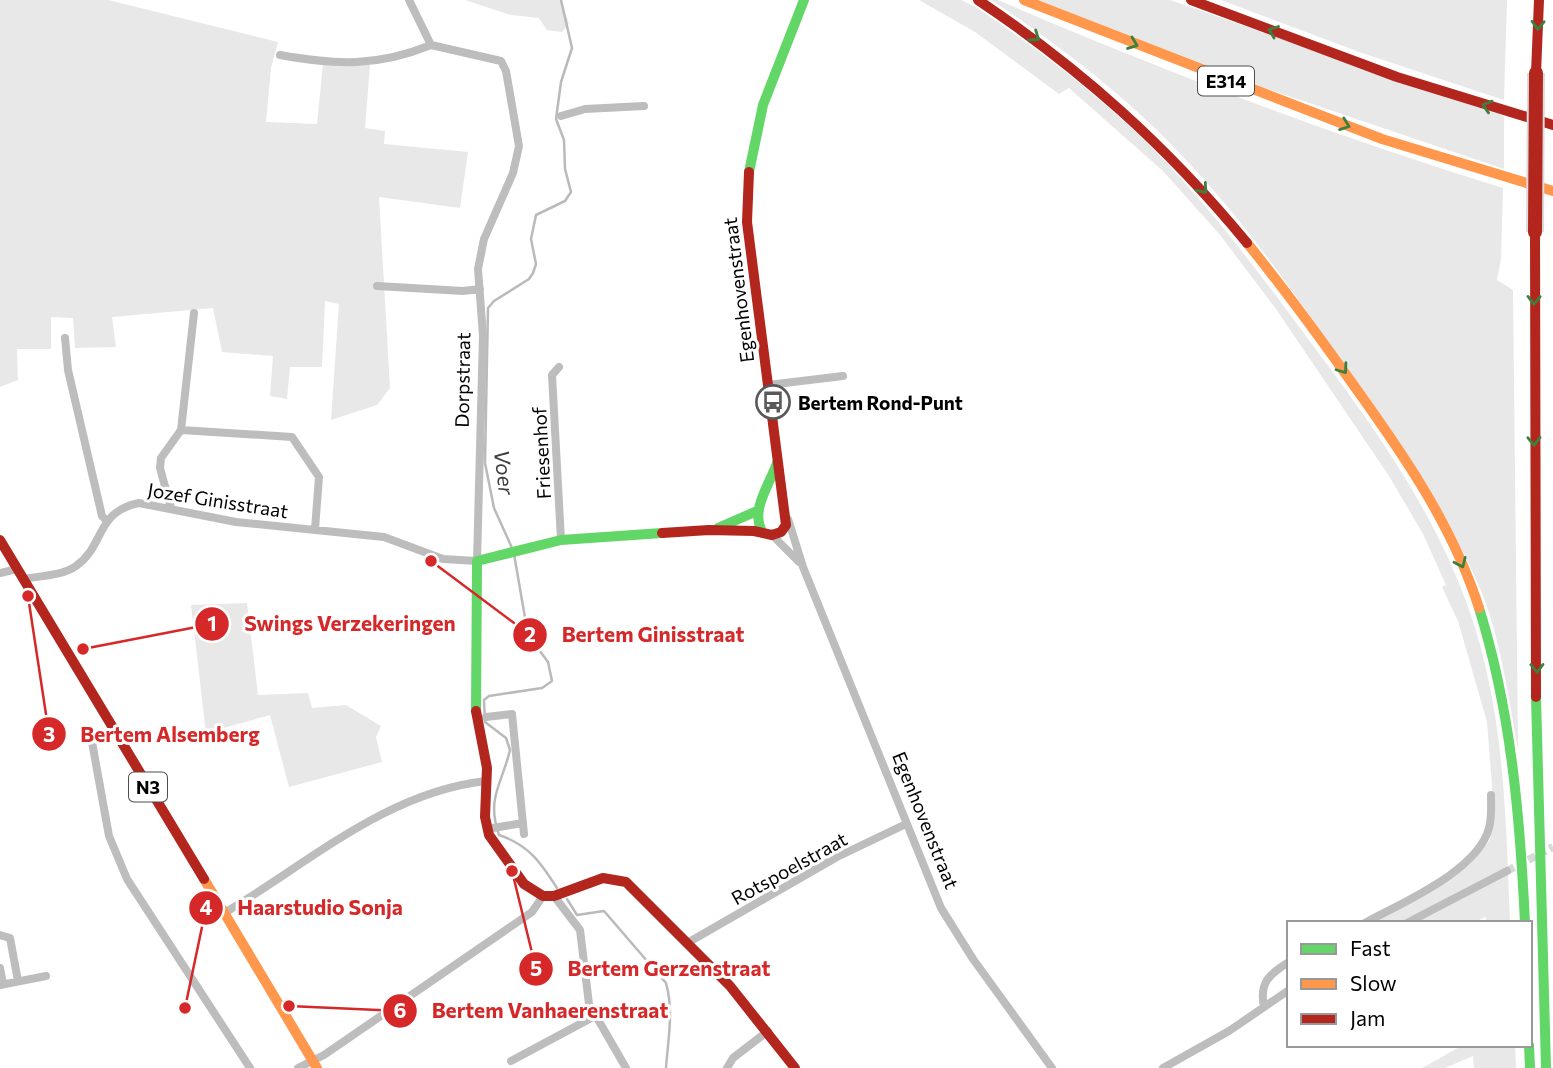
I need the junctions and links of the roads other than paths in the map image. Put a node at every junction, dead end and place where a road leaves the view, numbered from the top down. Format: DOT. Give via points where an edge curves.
graph roads {
  1 [pos="409,0"];
  2 [pos="804,0"];
  3 [pos="978,0"];
  4 [pos="1024,0"];
  5 [pos="1191,0"];
  6 [pos="1539,0"];
  7 [pos="431,46"];
  8 [pos="280,55"];
  9 [pos="644,107"];
  10 [pos="561,116"];
  11 [pos="1553,125"];
  12 [pos="1553,191"];
  13 [pos="377,286"];
  14 [pos="480,289"];
  15 [pos="194,313"];
  16 [pos="65,338"];
  17 [pos="559,367"];
  18 [pos="843,376"];
  19 [pos="768,385"];
  20 [pos="181,430"];
  21 [pos="778,457"];
  22 [pos="171,508"];
  23 [pos="759,509"];
  24 [pos="787,514"];
  25 [pos="106,520"];
  26 [pos="315,529"];
  27 [pos="709,530"];
  28 [pos="768,534"];
  29 [pos="0,540"];
  30 [pos="561,540"];
  31 [pos="477,561"];
  32 [pos="803,566"];
  33 [pos="0,573"];
  34 [pos="20,574"];
  35 [pos="486,717"];
  36 [pos="92,742"];
  37 [pos="486,780"];
  38 [pos="1491,795"];
  39 [pos="523,823"];
  40 [pos="906,824"];
  41 [pos="489,829"];
  42 [pos="524,834"];
  43 [pos="1507,871"];
  44 [pos="549,896"];
  45 [pos="224,913"];
  46 [pos="1368,921"];
  47 [pos="1411,921"];
  48 [pos="1525,921"];
  49 [pos="0,935"];
  50 [pos="689,943"];
  51 [pos="1287,963"];
  52 [pos="0,968"];
  53 [pos="46,976"];
  54 [pos="18,981"];
  55 [pos="1,984"];
  56 [pos="1287,991"];
  57 [pos="1264,1007"];
  58 [pos="595,1016"];
  59 [pos="768,1031"];
  60 [pos="1529,1047"];
  61 [pos="511,1061"];
  62 [pos="315,1064"];
  63 [pos="250,1068"];
  64 [pos="298,1068"];
  65 [pos="626,1068"];
  66 [pos="727,1068"];
  67 [pos="795,1068"];
  68 [pos="1052,1068"];
  69 [pos="1163,1068"];
  70 [pos="1530,1068"];
  71 [pos="1546,1068"];
  1 -- 7 [label="street"];
  2 -- 19 [label="main road, Egenhovenstraat" via="763,105 748,177 747,222"];
  3 -- 48 [label="main road, one-way" via="1083,73 1198,183 1339,363 1426,492 1474,594 1502,691 1513,763"];
  4 -- 12 [label="main road, E314, one-way" via="1382,139"];
  11 -- 5 [label="main road, one-way" via="1397,77"];
  6 -- 71 [label="main road, one-way, bridge" via="1533,386"];
  7 -- 8 [label="street" via="362,64"];
  7 -- 14 [label="street, Dorpstraat" via="501,61 514,110 519,146 513,173 484,239 478,269"];
  9 -- 10 [label="street" via="585,109"];
  13 -- 14 [label="street"];
  14 -- 31 [label="street, Dorpstraat" via="483,336"];
  15 -- 20 [label="street"];
  16 -- 25 [label="street" via="84,441"];
  17 -- 30 [label="street, Friesenhof" via="552,375"];
  18 -- 19 [label="street"];
  19 -- 21 [label="main road, Egenhovenstraat"];
  20 -- 22 [label="street" via="161,458"];
  20 -- 26 [label="street" via="292,437 319,477"];
  21 -- 23 [label="main road, Egenhovenstraat"];
  21 -- 24 [label="main road, Egenhovenstraat"];
  22 -- 25 [label="street, Jozef Ginisstraat" via="139,503"];
  22 -- 26 [label="street, Jozef Ginisstraat" via="236,522"];
  23 -- 24 [label="main road" via="775,503"];
  23 -- 27 [label="main road"];
  23 -- 28 [label="main road, Egenhovenstraat" via="755,521"];
  24 -- 28 [label="main road" via="784,529"];
  24 -- 32 [label="street, Egenhovenstraat"];
  25 -- 34 [label="street" via="77,566 58,573"];
  26 -- 31 [label="street, Jozef Ginisstraat" via="384,537 449,561"];
  27 -- 28 [label="main road"];
  27 -- 30 [label="main road"];
  28 -- 32 [label="street, Egenhovenstraat"];
  29 -- 34 [label="main road, N3"];
  30 -- 31 [label="main road"];
  31 -- 37 [label="main road, Dorpstraat" via="476,711"];
  32 -- 40 [label="street, Egenhovenstraat"];
  33 -- 34 [label="street"];
  34 -- 45 [label="main road, N3"];
  35 -- 39 [label="street" via="512,714"];
  36 -- 63 [label="street" via="109,836 127,879"];
  37 -- 41 [label="main road, Dorpstraat"];
  37 -- 45 [label="street" via="391,808"];
  38 -- 46 [label="street" via="1490,827 1466,863"];
  39 -- 41 [label="street"];
  39 -- 42 [label="street"];
  40 -- 50 [label="street, Rotspoelstraat" via="837,857"];
  40 -- 68 [label="street, Egenhovenstraat" via="941,908"];
  41 -- 44 [label="main road" via="524,884"];
  43 -- 47 [label="street"];
  44 -- 50 [label="main road" via="616,878 635,889"];
  44 -- 58 [label="street" via="580,930 585,986"];
  44 -- 62 [label="street"];
  45 -- 62 [label="main road, N3"];
  49 -- 54 [label="street" via="10,938"];
  50 -- 59 [label="main road"];
  51 -- 57 [label="street" via="1269,974 1261,995"];
  52 -- 55 [label="street"];
  53 -- 54 [label="street"];
  54 -- 55 [label="street"];
  56 -- 57 [label="street"];
  57 -- 69 [label="street"];
  58 -- 61 [label="street"];
  58 -- 65 [label="street"];
  59 -- 66 [label="street"];
  59 -- 67 [label="main road"];
  60 -- 70 [label="main road"];
  62 -- 64 [label="street"];
}
